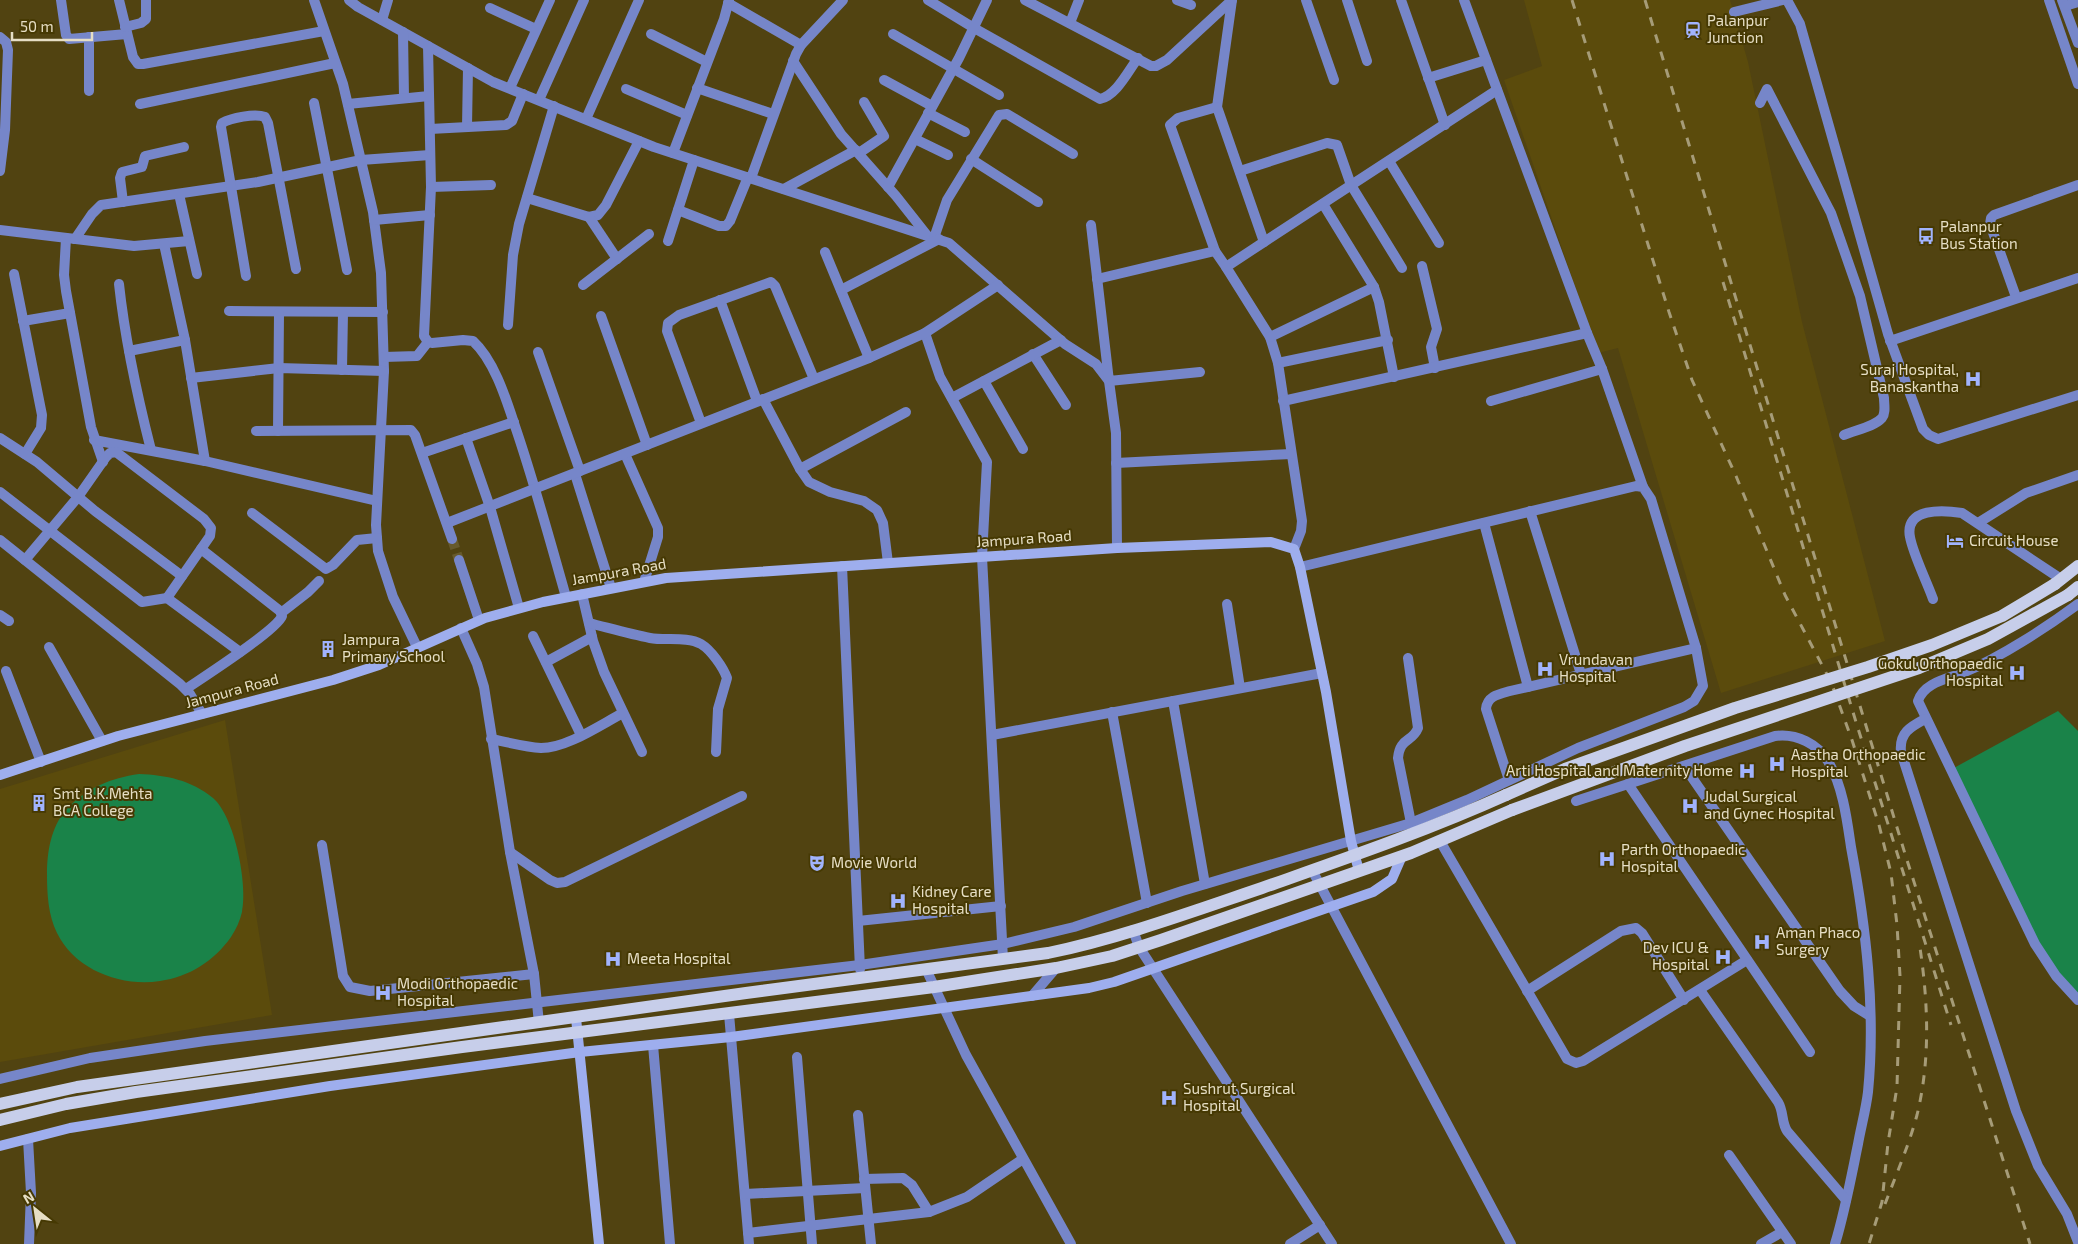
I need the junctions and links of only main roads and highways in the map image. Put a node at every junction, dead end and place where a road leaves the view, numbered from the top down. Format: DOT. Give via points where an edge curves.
graph roads {
  1 [pos="2078,566"];
  2 [pos="2073,591"];
  3 [pos="0,1104"];
  4 [pos="0,1120"];
  1 -- 3 [label="main road, bridge" via="2002,616 1932,645 1734,708 1565,769 1455,818 1356,855 1089,944 1048,953 77,1087"];
  2 -- 4 [label="main road, bridge" via="1988,639 1919,668 1685,746 1512,810 1402,856 1112,956 934,987 136,1092"];
}
